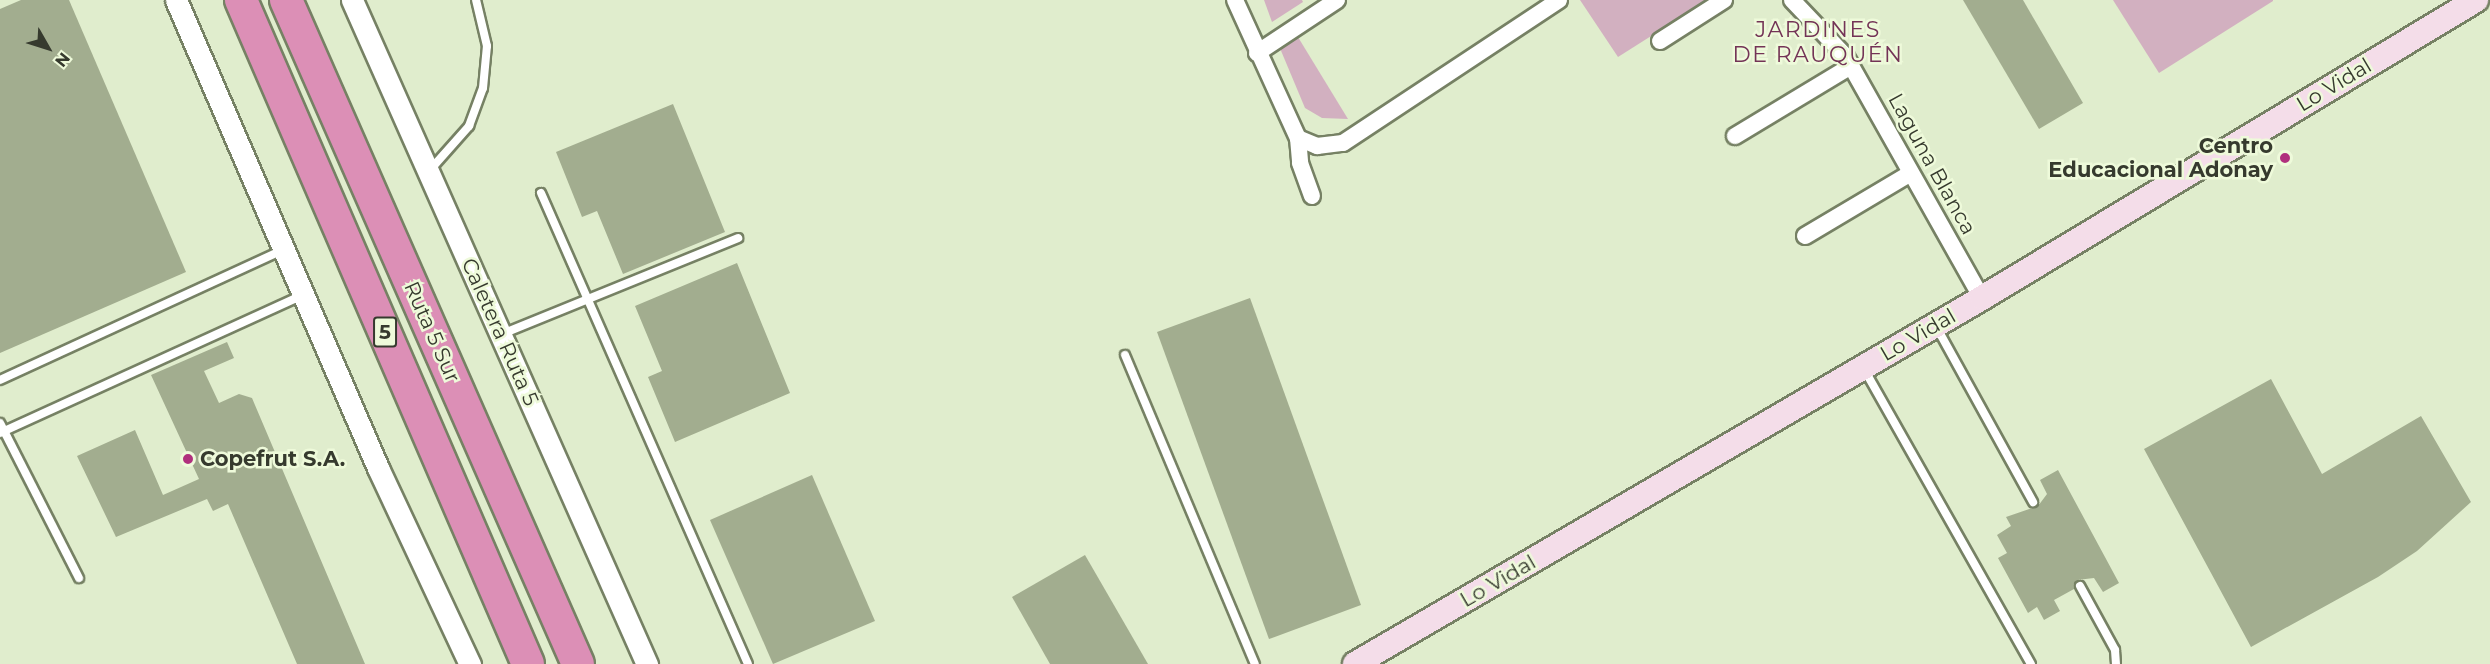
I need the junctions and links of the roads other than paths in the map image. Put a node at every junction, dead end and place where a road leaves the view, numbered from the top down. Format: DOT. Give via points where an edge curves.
graph roads {
  1 [pos="176,0"];
  2 [pos="241,0"];
  3 [pos="286,0"];
  4 [pos="352,0"];
  5 [pos="476,0"];
  6 [pos="1236,0"];
  7 [pos="1337,0"];
  8 [pos="1559,0"];
  9 [pos="1725,0"];
  10 [pos="1792,0"];
  11 [pos="2476,0"];
  12 [pos="1660,41"];
  13 [pos="1257,53"];
  14 [pos="1851,66"];
  15 [pos="1735,136"];
  16 [pos="1298,138"];
  17 [pos="428,172"];
  18 [pos="1911,173"];
  19 [pos="541,193"];
  20 [pos="1312,196"];
  21 [pos="1805,236"];
  22 [pos="738,238"];
  23 [pos="283,249"];
  24 [pos="303,295"];
  25 [pos="588,298"];
  26 [pos="1982,298"];
  27 [pos="1935,325"];
  28 [pos="501,334"];
  29 [pos="1125,355"];
  30 [pos="1863,367"];
  31 [pos="0,380"];
  32 [pos="1,429"];
  33 [pos="2033,502"];
  34 [pos="79,578"];
  35 [pos="2080,586"];
  36 [pos="470,664"];
  37 [pos="528,664"];
  38 [pos="579,664"];
  39 [pos="647,664"];
  40 [pos="748,664"];
  41 [pos="1255,664"];
  42 [pos="1355,664"];
  43 [pos="2031,664"];
  44 [pos="2116,664"];
  1 -- 23 [label="street"];
  2 -- 37 [label="highway, Ruta 5 Sur / 5"];
  3 -- 38 [label="highway, Ruta 5 Sur / 5"];
  4 -- 17 [label="street, Caletera Ruta 5"];
  5 -- 17 [label="lane" via="487,46 483,88 457,144"];
  6 -- 13 [label="street"];
  7 -- 13 [label="street"];
  8 -- 16 [label="street" via="1343,143 1317,146"];
  9 -- 12 [label="street"];
  10 -- 14 [label="street, Laguna Blanca" via="1824,28"];
  11 -- 26 [label="main road, Lo Vidal"];
  13 -- 16 [label="street"];
  14 -- 15 [label="street"];
  14 -- 18 [label="street, Laguna Blanca"];
  16 -- 20 [label="street" via="1300,163"];
  17 -- 28 [label="street, Caletera Ruta 5"];
  18 -- 21 [label="street"];
  18 -- 26 [label="street, Laguna Blanca"];
  19 -- 25 [label="lane"];
  22 -- 25 [label="lane"];
  23 -- 24 [label="street"];
  23 -- 31 [label="lane"];
  24 -- 32 [label="lane"];
  24 -- 36 [label="street"];
  25 -- 28 [label="lane"];
  25 -- 40 [label="lane"];
  26 -- 27 [label="main road, Lo Vidal"];
  27 -- 30 [label="main road, Lo Vidal"];
  27 -- 33 [label="lane"];
  28 -- 39 [label="street, Caletera Ruta 5"];
  29 -- 41 [label="lane"];
  30 -- 42 [label="main road, Lo Vidal"];
  30 -- 43 [label="lane"];
  32 -- 34 [label="lane"];
  35 -- 44 [label="lane" via="2115,650"];
}
